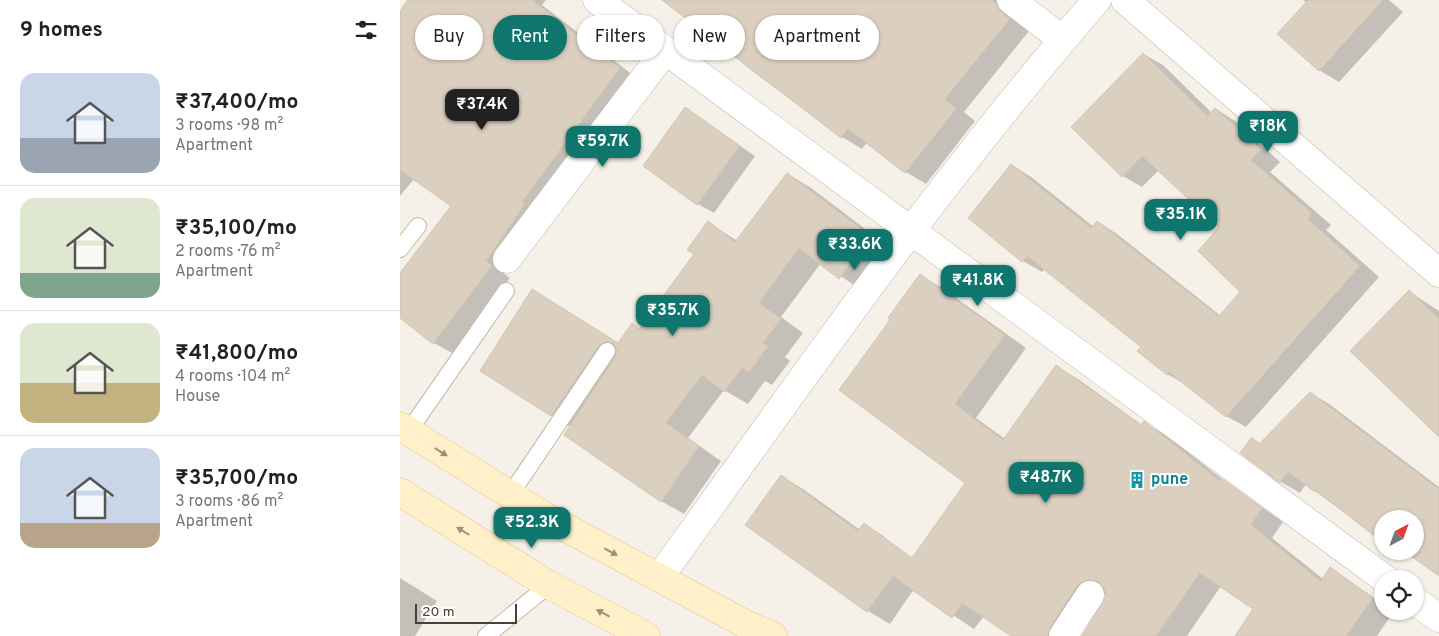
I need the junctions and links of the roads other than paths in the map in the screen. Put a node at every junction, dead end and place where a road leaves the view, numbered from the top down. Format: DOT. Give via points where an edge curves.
graph roads {
  1 [pos="597,0"];
  2 [pos="1011,0"];
  3 [pos="1097,0"];
  4 [pos="1130,1"];
  5 [pos="1063,40"];
  6 [pos="665,51"];
  7 [pos="418,226"];
  8 [pos="910,231"];
  9 [pos="400,249"];
  10 [pos="507,259"];
  11 [pos="1439,273"];
  12 [pos="506,291"];
  13 [pos="607,351"];
  14 [pos="404,429"];
  15 [pos="400,492"];
  16 [pos="510,495"];
  17 [pos="1374,571"];
  18 [pos="659,578"];
  19 [pos="549,585"];
  20 [pos="1090,595"];
  21 [pos="1424,607"];
  22 [pos="1439,618"];
  23 [pos="486,636"];
  24 [pos="646,636"];
  25 [pos="772,636"];
  26 [pos="1063,636"];
  1 -- 6 [label="street"];
  2 -- 5 [label="street"];
  3 -- 5 [label="street"];
  4 -- 11 [label="street"];
  5 -- 8 [label="street"];
  6 -- 8 [label="street"];
  6 -- 10 [label="street"];
  7 -- 9 [label="lane"];
  8 -- 17 [label="street"];
  8 -- 18 [label="street"];
  12 -- 14 [label="lane"];
  13 -- 16 [label="lane"];
  14 -- 16 [label="main road, one-way"];
  19 -- 15 [label="main road, one-way"];
  16 -- 18 [label="main road, one-way"];
  18 -- 25 [label="main road"];
  19 -- 23 [label="lane"];
  24 -- 19 [label="main road, one-way"];
  20 -- 26 [label="street"];
  21 -- 22 [label="street"];
}
